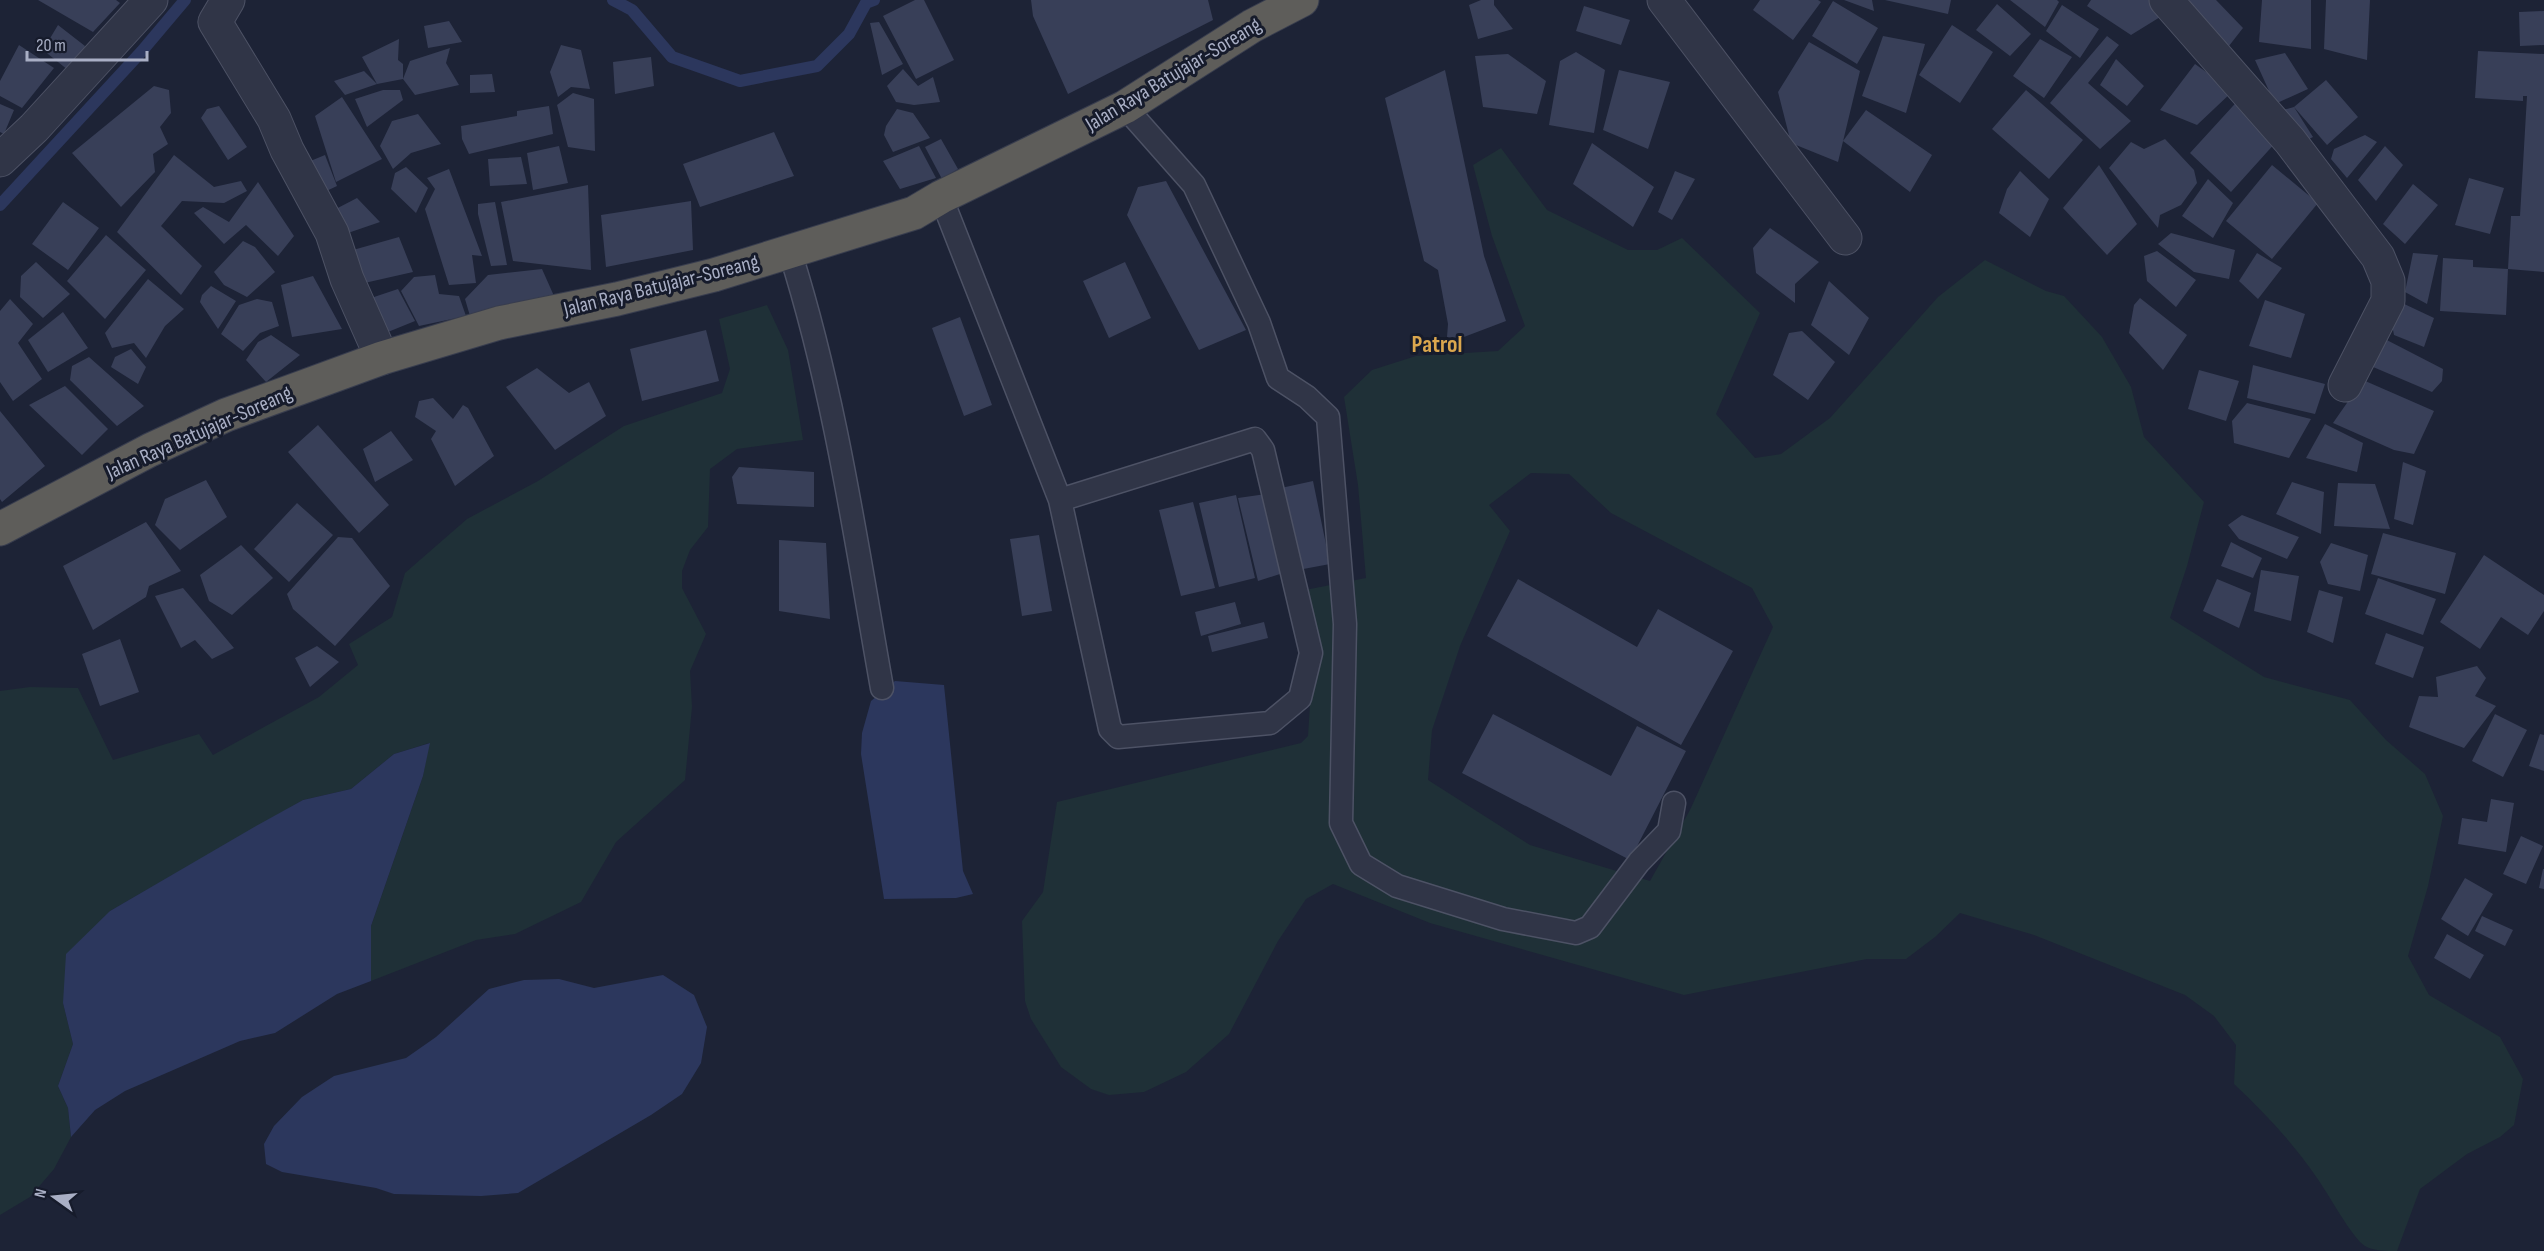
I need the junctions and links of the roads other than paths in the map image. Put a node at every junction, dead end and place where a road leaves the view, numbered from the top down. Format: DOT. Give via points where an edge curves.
graph roads {
  1 [pos="151,0"];
  2 [pos="228,0"];
  3 [pos="1302,0"];
  4 [pos="1664,0"];
  5 [pos="2166,0"];
  6 [pos="1125,107"];
  7 [pos="0,160"];
  8 [pos="941,197"];
  9 [pos="1845,238"];
  10 [pos="790,252"];
  11 [pos="382,358"];
  12 [pos="2345,385"];
  13 [pos="1060,500"];
  14 [pos="0,528"];
  15 [pos="882,688"];
  16 [pos="1674,803"];
  1 -- 7 [label="street"];
  2 -- 11 [label="street" via="215,22 274,119 332,233 347,279"];
  3 -- 6 [label="highway, Jalan Raya Batujajar-Soreang" via="1252,26"];
  4 -- 9 [label="street"];
  5 -- 12 [label="street" via="2290,141 2379,257 2388,281 2388,301"];
  6 -- 8 [label="highway, Jalan Raya Batujajar-Soreang"];
  6 -- 16 [label="lane" via="1194,185 1259,323 1278,378 1328,417 1345,624 1341,823 1361,864 1397,886 1503,919 1576,933 1590,927 1639,862 1669,831"];
  8 -- 10 [label="highway, Jalan Raya Batujajar-Soreang" via="914,213"];
  8 -- 13 [label="lane"];
  10 -- 11 [label="highway, Jalan Raya Batujajar-Soreang" via="682,283 499,323"];
  10 -- 15 [label="lane" via="809,312 839,442"];
  11 -- 14 [label="highway, Jalan Raya Batujajar-Soreang" via="226,415"];
  13 -- 13 [label="lane" via="1255,439 1263,450 1311,653 1300,698 1270,723 1118,737 1110,729"];
}
